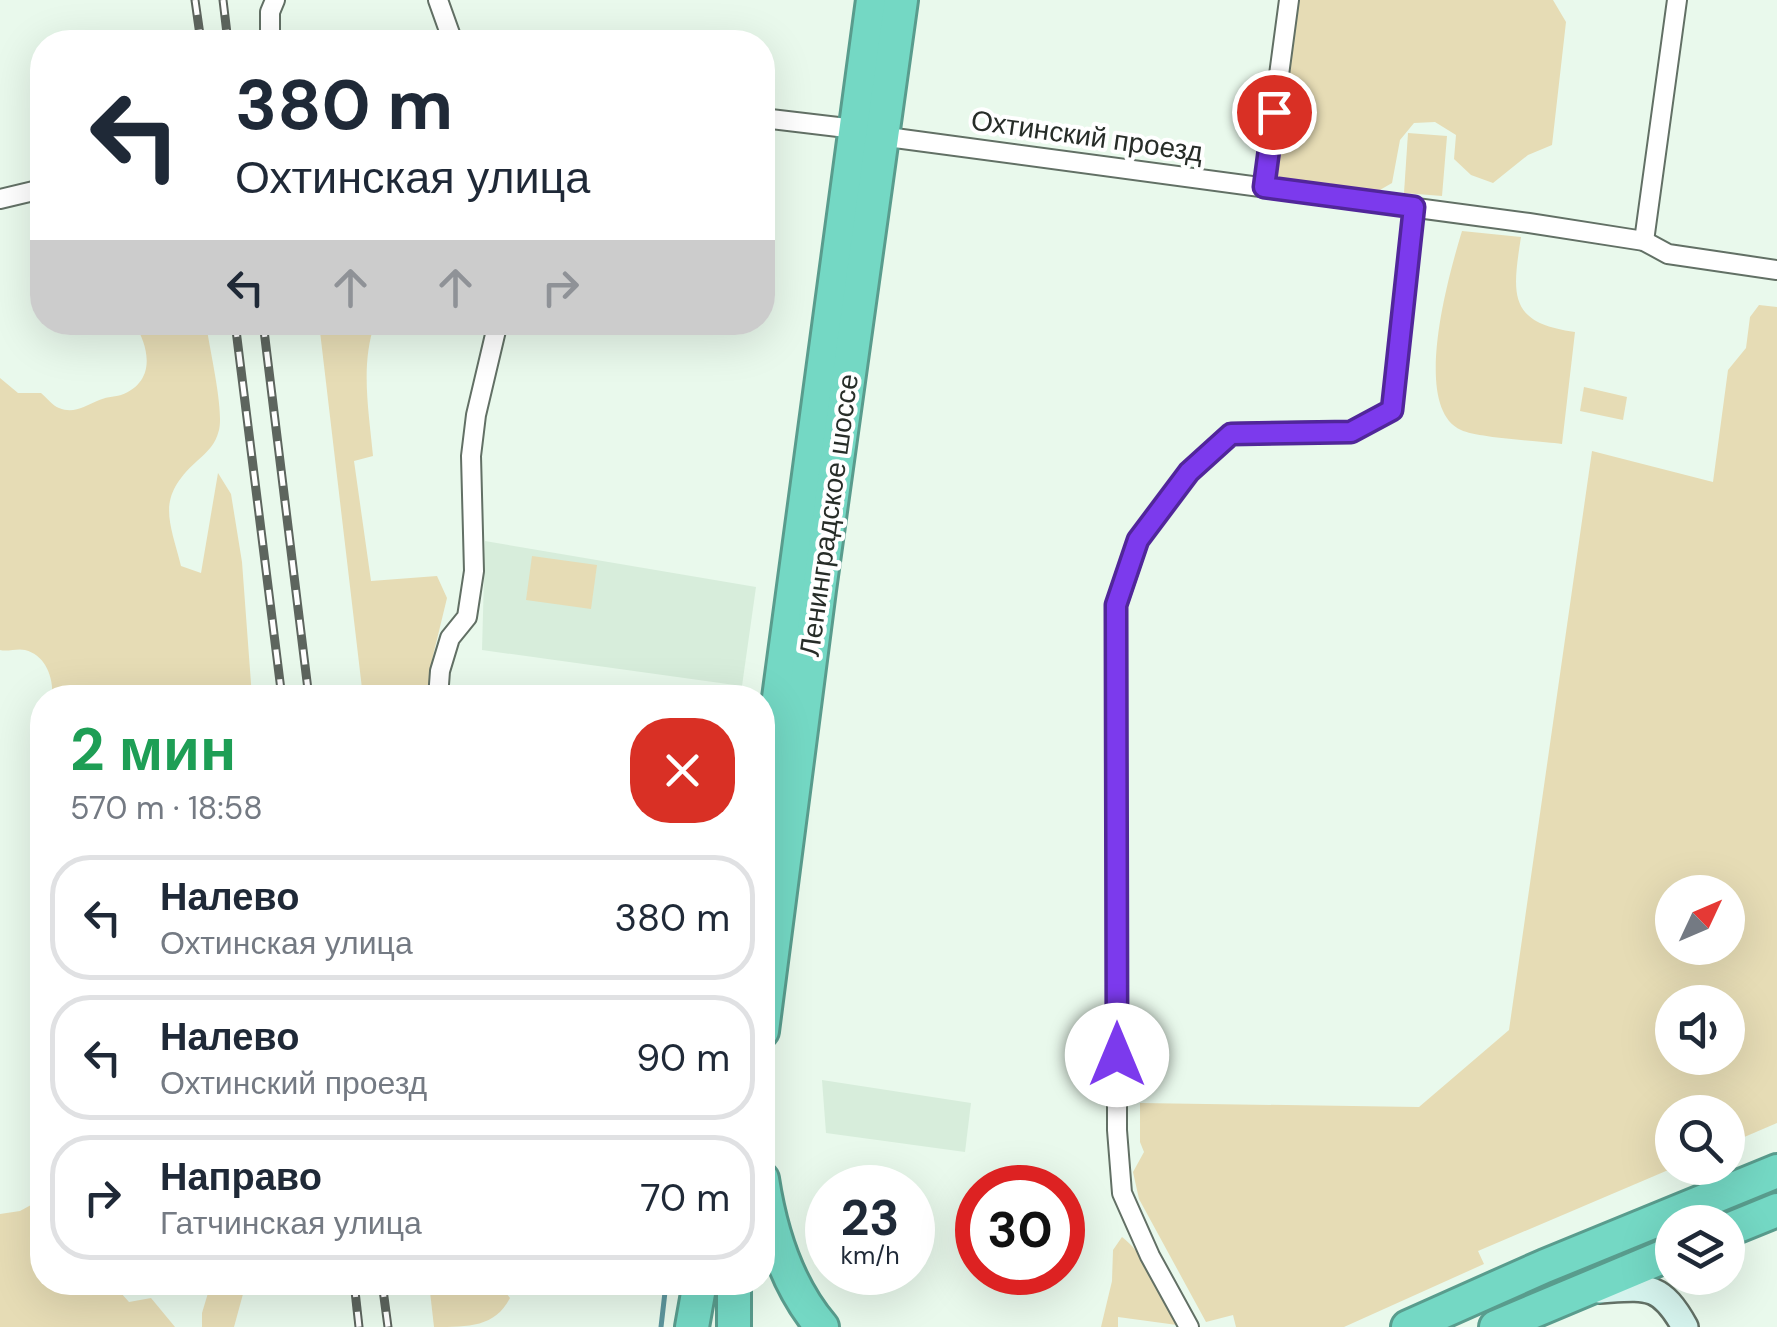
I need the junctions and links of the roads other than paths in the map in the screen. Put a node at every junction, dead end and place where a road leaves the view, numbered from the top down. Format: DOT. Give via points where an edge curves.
graph roads {
  1 [pos="275,0"];
  2 [pos="438,0"];
  3 [pos="873,0"];
  4 [pos="901,0"];
  5 [pos="1289,0"];
  6 [pos="1677,0"];
  7 [pos="270,30"];
  8 [pos="449,30"];
  9 [pos="775,120"];
  10 [pos="868,133"];
  11 [pos="1264,187"];
  12 [pos="30,192"];
  13 [pos="0,199"];
  14 [pos="1414,207"];
  15 [pos="1644,241"];
  16 [pos="1777,270"];
  17 [pos="495,335"];
  18 [pos="439,685"];
  19 [pos="775,739"];
  20 [pos="775,921"];
  21 [pos="1777,1171"];
  22 [pos="1777,1210"];
  23 [pos="1745,1223"];
  24 [pos="775,1234"];
  25 [pos="1655,1260"];
  26 [pos="1582,1291"];
  27 [pos="699,1295"];
  28 [pos="702,1295"];
  29 [pos="734,1295"];
  30 [pos="1678,1295"];
  31 [pos="1684,1324"];
  32 [pos="692,1327"];
  33 [pos="703,1327"];
  34 [pos="734,1327"];
  35 [pos="822,1327"];
  36 [pos="1190,1327"];
  37 [pos="1408,1327"];
  38 [pos="1496,1327"];
  1 -- 7 [label="street"];
  2 -- 8 [label="street"];
  3 -- 10 [label="highway, Ленинградское шоссе"];
  4 -- 10 [label="highway, Ленинградское шоссе"];
  5 -- 11 [label="street"];
  6 -- 15 [label="street"];
  9 -- 10 [label="street, Охтинский проезд"];
  10 -- 11 [label="street, Охтинский проезд"];
  10 -- 19 [label="highway, Ленинградское шоссе"];
  10 -- 20 [label="highway, Ленинградское шоссе"];
  11 -- 14 [label="street, Охтинский проезд"];
  12 -- 13 [label="street"];
  14 -- 15 [label="street, Охтинский проезд"];
  14 -- 36 [label="street" via="1392,410 1351,432 1231,434 1189,472 1138,540 1116,605 1122,1192"];
  15 -- 16 [label="street, Охтинский проезд" via="1668,254"];
  17 -- 18 [label="street" via="471,456 474,570 467,617 450,638"];
  21 -- 37 [label="highway"];
  22 -- 23 [label="highway"];
  24 -- 35 [label="highway" via="790,1276"];
  25 -- 26 [label="highway"];
  26 -- 31 [label="street" via="1654,1289"];
  26 -- 38 [label="highway"];
  27 -- 32 [label="highway"];
  28 -- 33 [label="highway"];
  29 -- 34 [label="highway"];
  30 -- 31 [label="street"];
}
